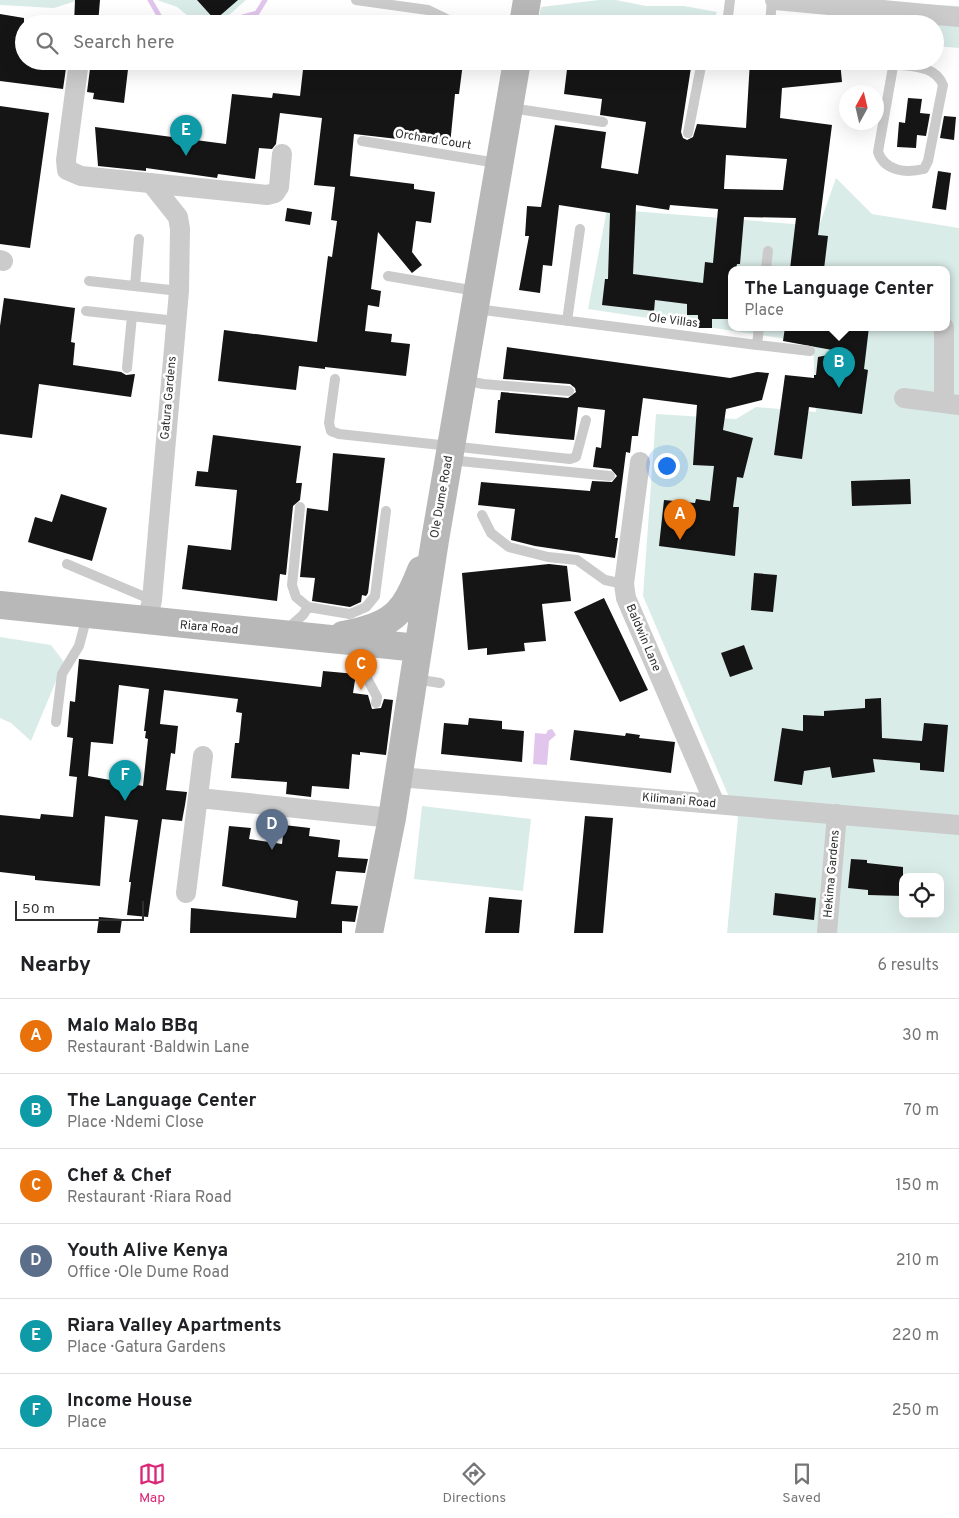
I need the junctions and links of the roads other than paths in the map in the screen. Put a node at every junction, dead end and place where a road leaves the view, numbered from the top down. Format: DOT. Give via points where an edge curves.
graph roads {
  1 [pos="356,0"];
  2 [pos="527,0"];
  3 [pos="730,0"];
  4 [pos="774,0"];
  5 [pos="821,2"];
  6 [pos="928,7"];
  7 [pos="438,15"];
  8 [pos="524,15"];
  9 [pos="728,15"];
  10 [pos="772,15"];
  11 [pos="886,15"];
  12 [pos="908,15"];
  13 [pos="959,17"];
  14 [pos="78,70"];
  15 [pos="515,70"];
  16 [pos="700,70"];
  17 [pos="893,70"];
  18 [pos="930,70"];
  19 [pos="510,108"];
  20 [pos="603,122"];
  21 [pos="688,133"];
  22 [pos="362,141"];
  23 [pos="282,154"];
  24 [pos="501,164"];
  25 [pos="151,184"];
  26 [pos="580,230"];
  27 [pos="139,239"];
  28 [pos="768,251"];
  29 [pos="766,266"];
  30 [pos="388,276"];
  31 [pos="89,281"];
  32 [pos="134,286"];
  33 [pos="179,291"];
  34 [pos="475,300"];
  35 [pos="86,311"];
  36 [pos="132,316"];
  37 [pos="176,321"];
  38 [pos="567,321"];
  39 [pos="759,331"];
  40 [pos="944,331"];
  41 [pos="757,345"];
  42 [pos="810,352"];
  43 [pos="127,368"];
  44 [pos="334,379"];
  45 [pos="463,380"];
  46 [pos="568,391"];
  47 [pos="904,398"];
  48 [pos="952,404"];
  49 [pos="586,420"];
  50 [pos="449,452"];
  51 [pos="640,462"];
  52 [pos="610,476"];
  53 [pos="300,507"];
  54 [pos="386,511"];
  55 [pos="482,515"];
  56 [pos="434,540"];
  57 [pos="67,564"];
  58 [pos="624,584"];
  59 [pos="0,605"];
  60 [pos="308,607"];
  61 [pos="149,611"];
  62 [pos="88,615"];
  63 [pos="281,634"];
  64 [pos="325,639"];
  65 [pos="356,643"];
  66 [pos="418,648"];
  67 [pos="414,679"];
  68 [pos="440,683"];
  69 [pos="376,703"];
  70 [pos="56,722"];
  71 [pos="203,756"];
  72 [pos="399,777"];
  73 [pos="199,798"];
  74 [pos="715,804"];
  75 [pos="837,814"];
  76 [pos="392,818"];
  77 [pos="959,825"];
  78 [pos="186,893"];
  79 [pos="369,933"];
  80 [pos="827,933"];
  1 -- 7 [label="lane" via="428,10"];
  2 -- 8 [label="street"];
  3 -- 9 [label="lane"];
  4 -- 5 [label="street"];
  4 -- 10 [label="lane"];
  5 -- 11 [label="street"];
  6 -- 12 [label="street"];
  6 -- 13 [label="street"];
  14 -- 25 [label="street" via="67,170 81,176"];
  15 -- 19 [label="street, Ole Dume Road"];
  16 -- 21 [label="lane"];
  17 -- 18 [label="lane" via="878,152 885,164 914,172 924,169 928,161 943,85 936,73"];
  19 -- 20 [label="lane"];
  19 -- 24 [label="street, Ole Dume Road"];
  22 -- 24 [label="lane, Orchard Court"];
  23 -- 25 [label="street" via="278,187 275,193 267,195"];
  24 -- 34 [label="street, Ole Dume Road"];
  25 -- 33 [label="street, Gatura Gardens" via="178,217"];
  26 -- 38 [label="lane"];
  27 -- 32 [label="lane"];
  28 -- 29 [label="lane"];
  30 -- 34 [label="lane, Ole Villas"];
  31 -- 32 [label="lane"];
  32 -- 33 [label="lane"];
  33 -- 37 [label="street, Gatura Gardens"];
  34 -- 38 [label="lane, Ole Villas"];
  34 -- 45 [label="street, Ole Dume Road"];
  35 -- 36 [label="lane"];
  36 -- 37 [label="lane"];
  36 -- 43 [label="lane"];
  37 -- 61 [label="street, Gatura Gardens"];
  38 -- 41 [label="lane, Ole Villas"];
  39 -- 41 [label="lane"];
  40 -- 48 [label="street"];
  41 -- 42 [label="lane, Ole Villas"];
  44 -- 50 [label="lane" via="331,430 349,436"];
  45 -- 46 [label="lane"];
  45 -- 50 [label="street, Ole Dume Road"];
  47 -- 48 [label="street"];
  49 -- 50 [label="lane" via="576,457 570,459"];
  50 -- 52 [label="lane"];
  50 -- 56 [label="street, Ole Dume Road"];
  51 -- 58 [label="street, Baldwin Lane"];
  53 -- 60 [label="lane" via="292,585 296,597"];
  54 -- 60 [label="lane" via="375,596 366,607 350,614"];
  55 -- 58 [label="lane" via="491,533 509,547 577,560 605,580"];
  56 -- 64 [label="street" via="401,610 389,621 369,630"];
  56 -- 66 [label="street, Ole Dume Road"];
  57 -- 61 [label="lane"];
  58 -- 74 [label="street, Baldwin Lane" via="629,610 681,721"];
  59 -- 62 [label="street, Riara Road"];
  60 -- 63 [label="lane"];
  61 -- 62 [label="street, Riara Road"];
  61 -- 63 [label="street, Riara Road"];
  62 -- 70 [label="lane" via="79,646 62,674"];
  63 -- 64 [label="street, Riara Road"];
  64 -- 65 [label="street, Riara Road"];
  65 -- 66 [label="street, Riara Road"];
  65 -- 69 [label="lane" via="356,658 377,697"];
  66 -- 67 [label="street, Ole Dume Road"];
  67 -- 68 [label="lane"];
  67 -- 72 [label="street, Ole Dume Road"];
  71 -- 73 [label="street"];
  72 -- 74 [label="street, Kilimani Road"];
  72 -- 76 [label="street, Ole Dume Road"];
  73 -- 76 [label="street"];
  73 -- 78 [label="street"];
  74 -- 75 [label="street, Kilimani Road"];
  75 -- 77 [label="street, Kilimani Road"];
  75 -- 80 [label="street, Hekima Gardens"];
  76 -- 79 [label="street, Ole Dume Road"];
}
